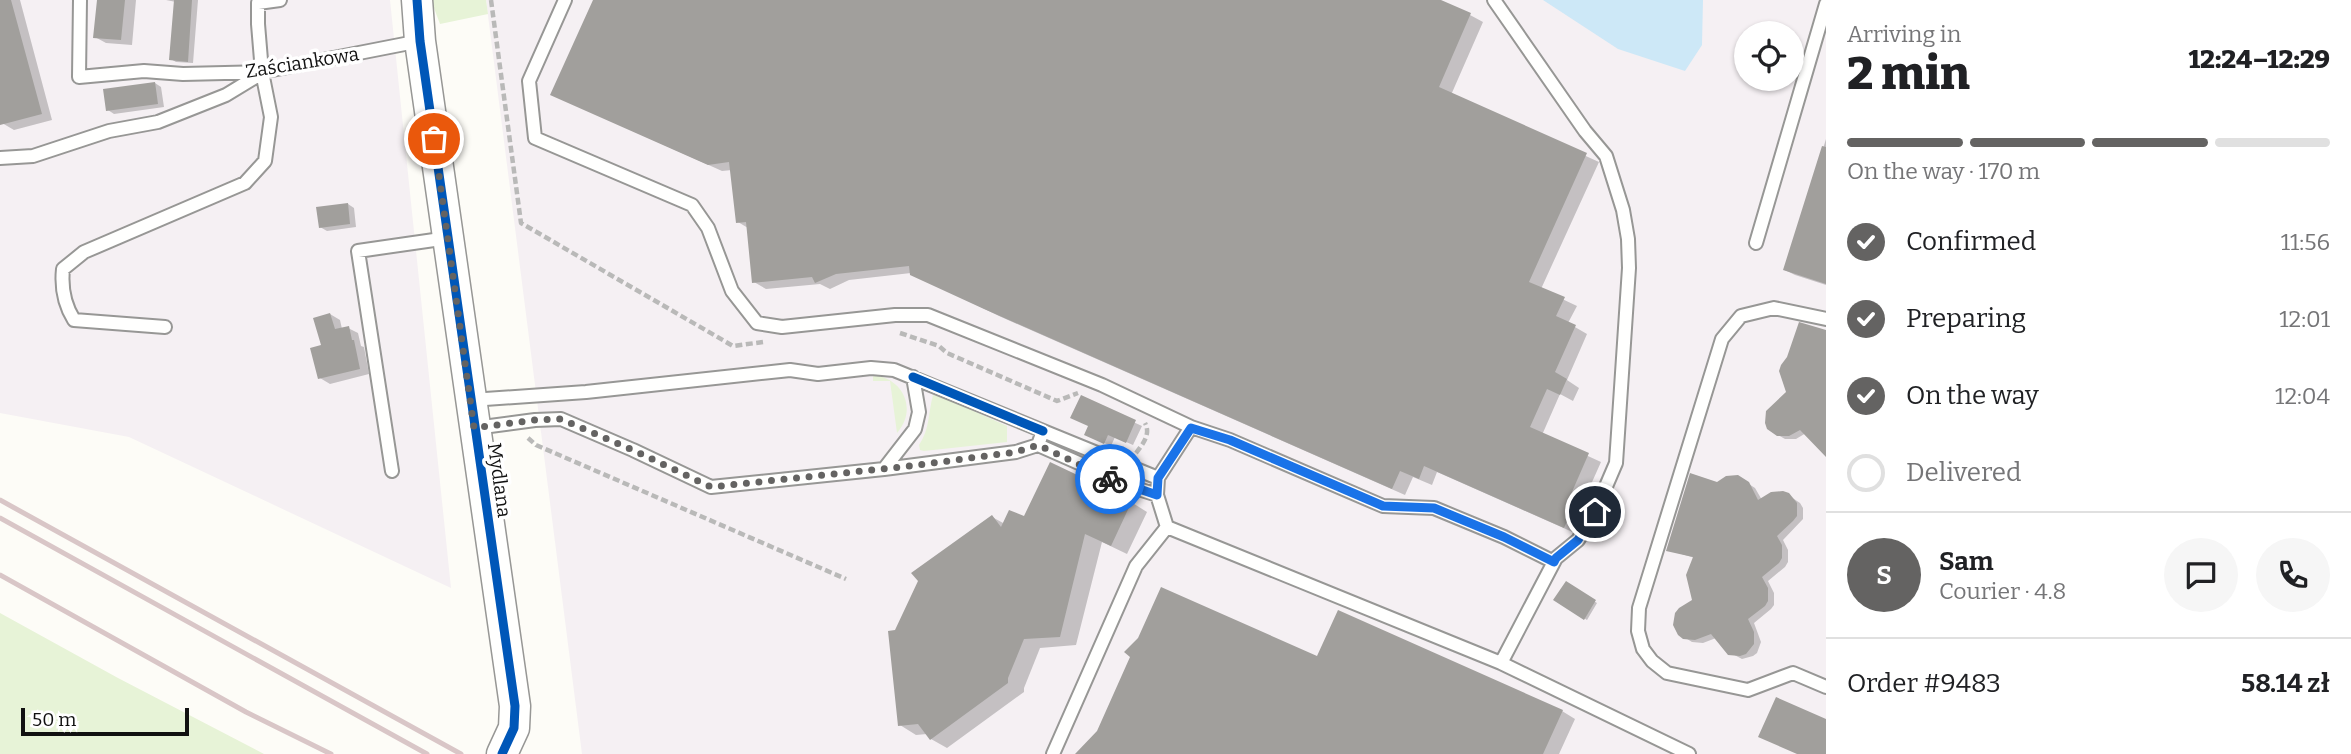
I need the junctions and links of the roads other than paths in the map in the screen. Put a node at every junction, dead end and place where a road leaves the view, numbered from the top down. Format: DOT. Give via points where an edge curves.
graph roads {
  1 [pos="80,0"];
  2 [pos="280,0"];
  3 [pos="417,0"];
  4 [pos="565,0"];
  5 [pos="1494,0"];
  6 [pos="1826,4"];
  7 [pos="420,41"];
  8 [pos="262,72"];
  9 [pos="0,158"];
  10 [pos="448,238"];
  11 [pos="1756,243"];
  12 [pos="1826,319"];
  13 [pos="165,327"];
  14 [pos="913,377"];
  15 [pos="473,414"];
  16 [pos="1191,428"];
  17 [pos="1043,430"];
  18 [pos="1038,445"];
  19 [pos="884,469"];
  20 [pos="392,471"];
  21 [pos="1158,478"];
  22 [pos="1157,495"];
  23 [pos="1167,527"];
  24 [pos="1554,562"];
  25 [pos="1501,663"];
  26 [pos="1826,687"];
  27 [pos="502,754"];
  28 [pos="1053,754"];
  29 [pos="1689,754"];
  1 -- 8 [label="lane, Zaściankowa" via="79,77 145,71"];
  2 -- 8 [label="lane" via="258,3"];
  3 -- 7 [label="street, Mydlana"];
  4 -- 16 [label="lane" via="529,81 535,138 692,205 708,228 732,291 757,323 782,327 895,314 928,315 1102,385"];
  5 -- 24 [label="lane" via="1606,156 1628,239 1616,463 1578,540"];
  6 -- 11 [label="lane"];
  7 -- 8 [label="lane, Zaściankowa"];
  7 -- 10 [label="street, Mydlana"];
  8 -- 9 [label="lane" via="226,95 158,122 109,131 33,156"];
  8 -- 13 [label="lane" via="271,117 265,160 245,183 83,252 64,269 62,285 74,320"];
  10 -- 15 [label="street, Mydlana"];
  10 -- 20 [label="lane" via="358,251"];
  12 -- 26 [label="lane" via="1774,308 1741,316 1722,339 1639,608 1638,631 1647,655 1667,673 1748,690 1793,673"];
  14 -- 15 [label="lane" via="871,368 818,374 789,370 586,392"];
  14 -- 17 [label="lane"];
  14 -- 19 [label="lane" via="919,412 915,429"];
  15 -- 19 [label="lane" via="561,419 711,487"];
  15 -- 27 [label="street, Mydlana" via="515,706 514,728"];
  16 -- 21 [label="lane"];
  16 -- 24 [label="lane" via="1230,440 1383,506 1434,508"];
  17 -- 18 [label="lane"];
  17 -- 21 [label="lane"];
  18 -- 19 [label="lane" via="1016,452"];
  18 -- 22 [label="lane" via="1117,482"];
  21 -- 22 [label="lane"];
  22 -- 23 [label="lane"];
  23 -- 25 [label="lane"];
  23 -- 28 [label="lane" via="1136,566"];
  24 -- 25 [label="lane"];
  25 -- 29 [label="lane"];
}
